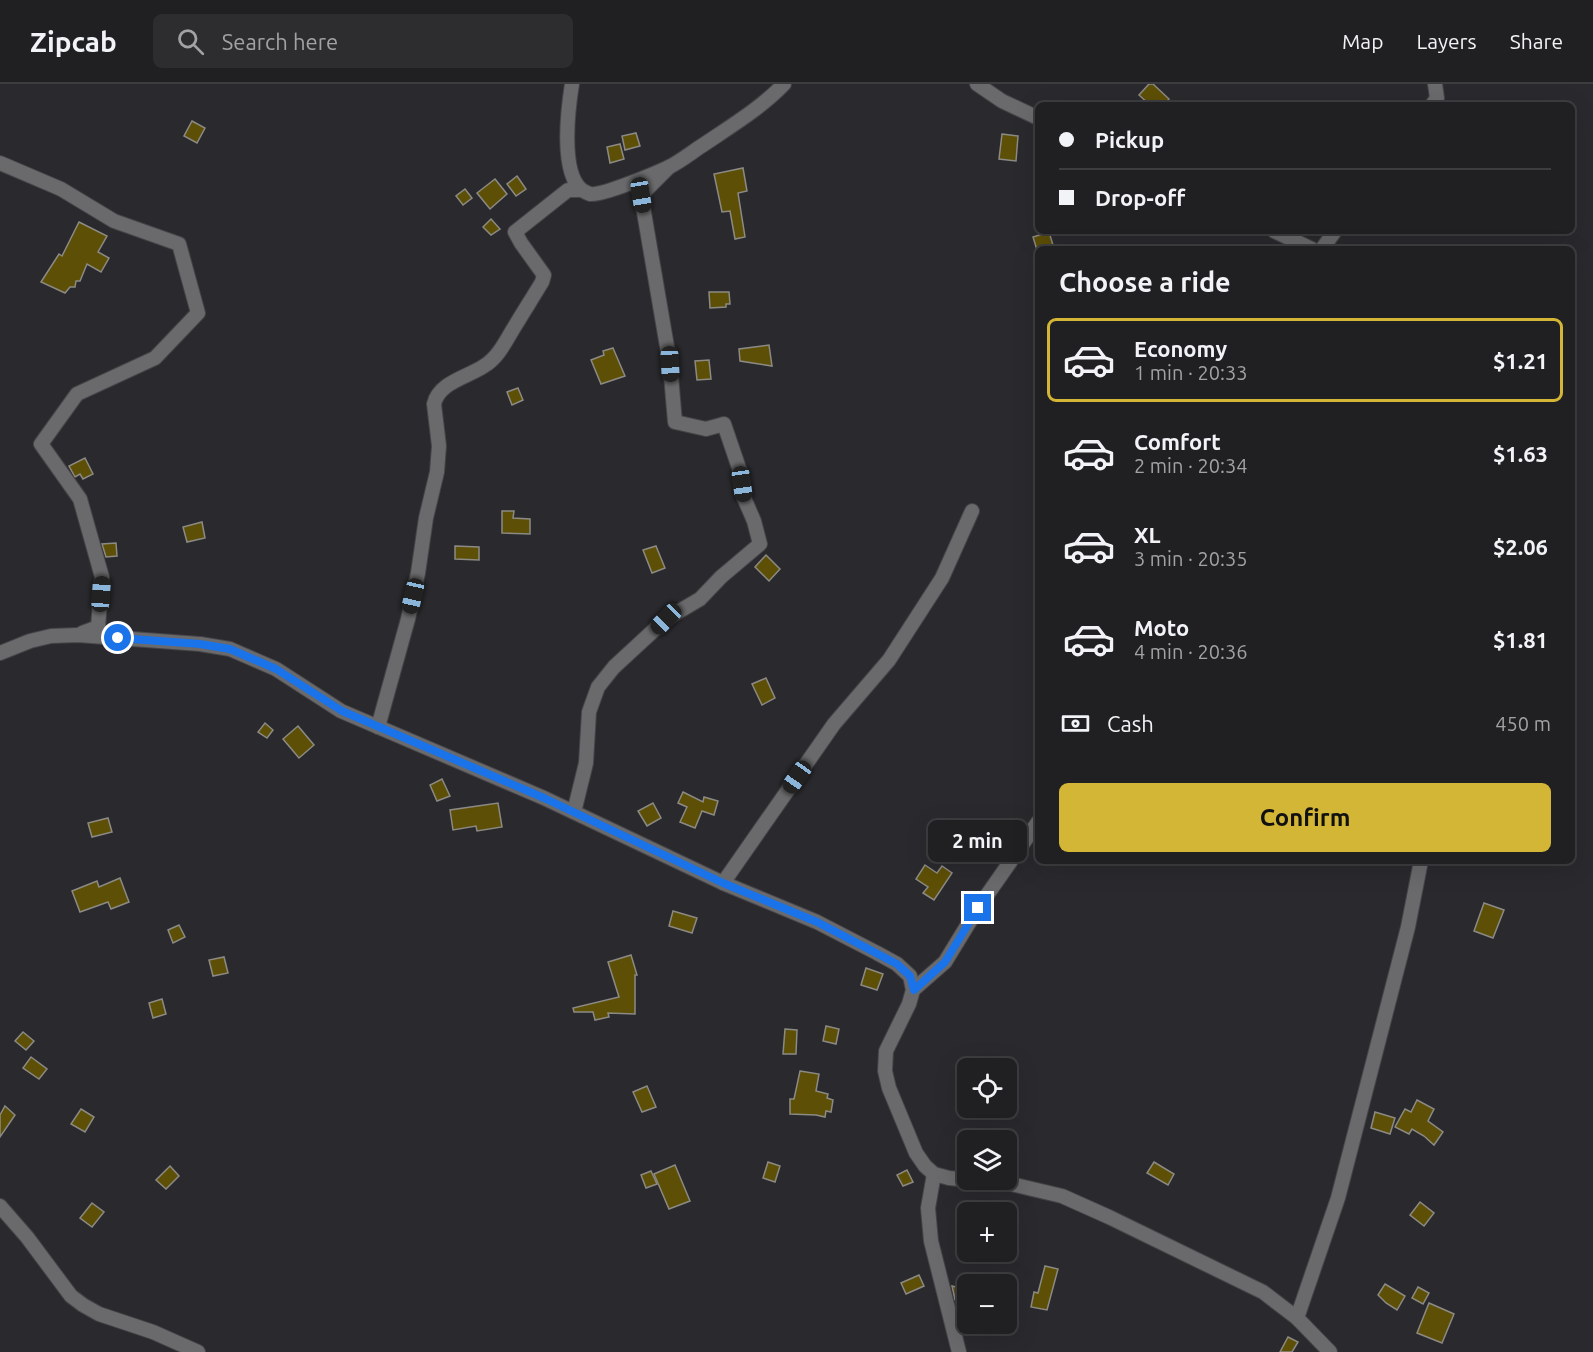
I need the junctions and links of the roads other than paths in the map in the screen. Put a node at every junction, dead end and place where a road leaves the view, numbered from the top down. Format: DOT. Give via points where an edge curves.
graph roads {
  1 [pos="572,84"];
  2 [pos="784,84"];
  3 [pos="977,84"];
  4 [pos="1435,84"];
  5 [pos="1434,102"];
  6 [pos="1035,117"];
  7 [pos="0,163"];
  8 [pos="669,167"];
  9 [pos="581,190"];
  10 [pos="1280,234"];
  11 [pos="1306,246"];
  12 [pos="972,511"];
  13 [pos="78,635"];
  14 [pos="0,653"];
  15 [pos="378,727"];
  16 [pos="574,812"];
  17 [pos="1035,826"];
  18 [pos="1420,864"];
  19 [pos="723,883"];
  20 [pos="914,990"];
  21 [pos="934,1173"];
  22 [pos="0,1206"];
  23 [pos="1297,1318"];
  24 [pos="198,1352"];
  25 [pos="959,1352"];
  26 [pos="1329,1352"];
  1 -- 9 [label="street" via="567,150 572,175"];
  2 -- 8 [label="street" via="729,128"];
  3 -- 6 [label="street"];
  4 -- 5 [label="street"];
  7 -- 13 [label="street" via="61,189 114,221 179,244 198,313 155,357 77,394 41,444 80,499 102,577 98,627"];
  8 -- 9 [label="street" via="608,192 590,195"];
  8 -- 16 [label="street" via="641,195 670,364 675,422 706,429 724,424 760,544 700,598 666,619 598,687 589,712 586,763"];
  9 -- 15 [label="street" via="568,190 515,232 544,275 542,282 497,356 451,383 435,400 437,472 408,619"];
  10 -- 11 [label="street"];
  12 -- 19 [label="street" via="942,578 889,660 834,724"];
  13 -- 14 [label="street" via="51,636"];
  13 -- 15 [label="street" via="230,649 276,669 342,711"];
  15 -- 16 [label="street"];
  16 -- 19 [label="street"];
  17 -- 20 [label="street" via="945,962"];
  18 -- 23 [label="street" via="1408,927 1338,1198"];
  19 -- 20 [label="street" via="817,922 897,964 910,976"];
  20 -- 21 [label="street" via="886,1051 885,1071 916,1153"];
  21 -- 23 [label="street" via="1062,1196 1263,1293"];
  21 -- 25 [label="street" via="928,1208 931,1241"];
  22 -- 24 [label="street" via="71,1296 83,1305"];
  23 -- 26 [label="street"];
}
